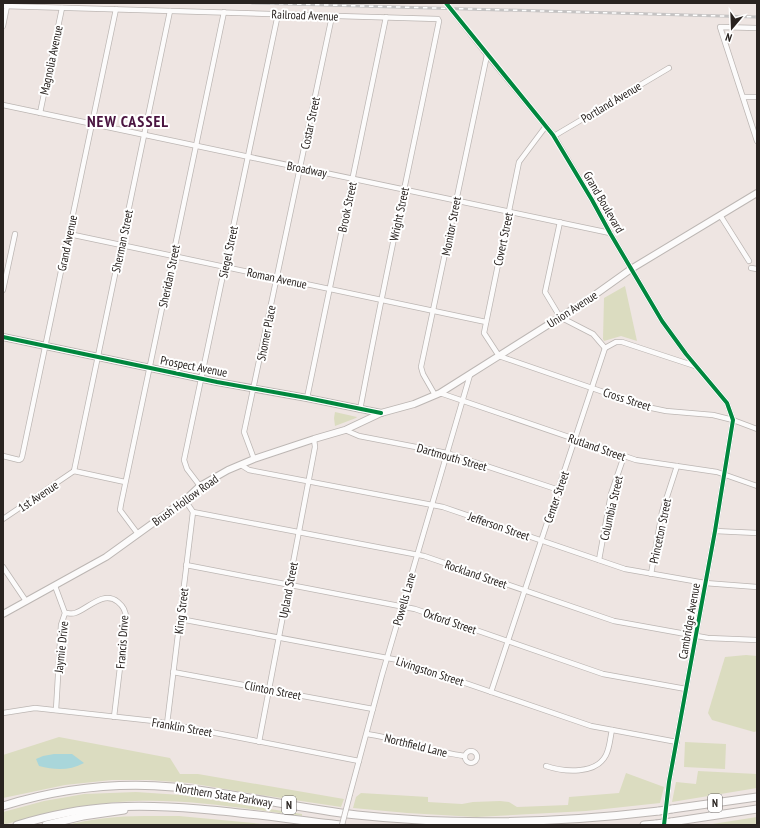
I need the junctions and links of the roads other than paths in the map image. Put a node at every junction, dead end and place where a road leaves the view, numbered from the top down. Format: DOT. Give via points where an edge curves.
graph roads {
  1 [pos="446,3"];
  2 [pos="5,6"];
  3 [pos="62,8"];
  4 [pos="116,9"];
  5 [pos="170,11"];
  6 [pos="224,12"];
  7 [pos="278,14"];
  8 [pos="332,16"];
  9 [pos="386,17"];
  10 [pos="438,19"];
  11 [pos="3,26"];
  12 [pos="757,28"];
  13 [pos="485,53"];
  14 [pos="669,68"];
  15 [pos="743,97"];
  16 [pos="757,97"];
  17 [pos="3,105"];
  18 [pos="40,113"];
  19 [pos="92,124"];
  20 [pos="546,126"];
  21 [pos="144,135"];
  22 [pos="554,136"];
  23 [pos="757,141"];
  24 [pos="196,146"];
  25 [pos="248,157"];
  26 [pos="300,168"];
  27 [pos="353,178"];
  28 [pos="404,189"];
  29 [pos="757,194"];
  30 [pos="456,200"];
  31 [pos="509,211"];
  32 [pos="720,215"];
  33 [pos="560,222"];
  34 [pos="610,233"];
  35 [pos="15,234"];
  36 [pos="69,234"];
  37 [pos="121,245"];
  38 [pos="173,256"];
  39 [pos="749,261"];
  40 [pos="225,267"];
  41 [pos="751,268"];
  42 [pos="632,269"];
  43 [pos="757,269"];
  44 [pos="277,278"];
  45 [pos="330,289"];
  46 [pos="3,290"];
  47 [pos="382,300"];
  48 [pos="434,311"];
  49 [pos="560,317"];
  50 [pos="486,322"];
  51 [pos="3,337"];
  52 [pos="46,346"];
  53 [pos="605,348"];
  54 [pos="499,356"];
  55 [pos="98,357"];
  56 [pos="697,366"];
  57 [pos="150,368"];
  58 [pos="470,375"];
  59 [pos="202,379"];
  60 [pos="254,388"];
  61 [pos="593,388"];
  62 [pos="438,394"];
  63 [pos="307,398"];
  64 [pos="462,401"];
  65 [pos="360,410"];
  66 [pos="381,413"];
  67 [pos="732,420"];
  68 [pos="757,429"];
  69 [pos="345,430"];
  70 [pos="314,438"];
  71 [pos="576,439"];
  72 [pos="447,453"];
  73 [pos="4,456"];
  74 [pos="624,456"];
  75 [pos="254,459"];
  76 [pos="242,465"];
  77 [pos="677,466"];
  78 [pos="74,471"];
  79 [pos="723,474"];
  80 [pos="308,481"];
  81 [pos="125,482"];
  82 [pos="200,486"];
  83 [pos="757,486"];
  84 [pos="559,490"];
  85 [pos="186,500"];
  86 [pos="432,504"];
  87 [pos="193,512"];
  88 [pos="3,519"];
  89 [pos="715,531"];
  90 [pos="299,533"];
  91 [pos="757,533"];
  92 [pos="138,534"];
  93 [pos="542,540"];
  94 [pos="417,555"];
  95 [pos="599,560"];
  96 [pos="186,565"];
  97 [pos="3,568"];
  98 [pos="651,574"];
  99 [pos="705,583"];
  100 [pos="289,585"];
  101 [pos="55,586"];
  102 [pos="757,587"];
  103 [pos="525,591"];
  104 [pos="26,602"];
  105 [pos="402,606"];
  106 [pos="65,612"];
  107 [pos="3,614"];
  108 [pos="180,619"];
  109 [pos="696,636"];
  110 [pos="279,637"];
  111 [pos="757,640"];
  112 [pos="508,641"];
  113 [pos="387,658"];
  114 [pos="173,672"];
  115 [pos="686,689"];
  116 [pos="269,690"];
  117 [pos="491,692"];
  118 [pos="373,709"];
  119 [pos="56,710"];
  120 [pos="3,713"];
  121 [pos="114,717"];
  122 [pos="167,724"];
  123 [pos="612,730"];
  124 [pos="367,734"];
  125 [pos="259,742"];
  126 [pos="677,742"];
  127 [pos="464,756"];
  128 [pos="359,761"];
  129 [pos="546,766"];
  130 [pos="87,788"];
  131 [pos="757,797"];
  132 [pos="3,802"];
  133 [pos="3,806"];
  134 [pos="146,807"];
  135 [pos="757,808"];
  136 [pos="660,824"];
  137 [pos="17,825"];
  138 [pos="46,825"];
  139 [pos="342,825"];
  140 [pos="644,825"];
  1 -- 13 [label="street, Grand Boulevard, bridge"];
  2 -- 3 [label="street, Railroad Avenue"];
  2 -- 11 [label="street"];
  3 -- 4 [label="street, Railroad Avenue"];
  3 -- 18 [label="street, Magnolia Avenue"];
  4 -- 5 [label="street, Railroad Avenue"];
  4 -- 19 [label="street, Grand Avenue"];
  5 -- 6 [label="street, Railroad Avenue"];
  5 -- 21 [label="street, Sherman Street"];
  6 -- 7 [label="street, Railroad Avenue"];
  6 -- 24 [label="street, Sheridan Street"];
  7 -- 8 [label="street, Railroad Avenue"];
  7 -- 25 [label="street, Siegel Street"];
  8 -- 9 [label="street, Railroad Avenue"];
  8 -- 26 [label="street, Costar Street"];
  9 -- 10 [label="street, Railroad Avenue"];
  9 -- 27 [label="street, Brook Street"];
  10 -- 28 [label="street, Wright Street" via="429,75"];
  12 -- 15 [label="street" via="720,27"];
  13 -- 20 [label="street, Grand Boulevard"];
  13 -- 30 [label="street, Monitor Street"];
  14 -- 22 [label="street, Portland Avenue"];
  15 -- 16 [label="street"];
  15 -- 23 [label="street"];
  17 -- 18 [label="street, Broadway"];
  18 -- 19 [label="street, Broadway"];
  19 -- 21 [label="street, Broadway"];
  19 -- 36 [label="street, Grand Avenue"];
  20 -- 22 [label="street, Grand Boulevard"];
  20 -- 31 [label="street, Covert Street" via="519,162"];
  21 -- 24 [label="street, Broadway"];
  21 -- 37 [label="street, Sherman Street"];
  22 -- 34 [label="street, Grand Boulevard"];
  24 -- 25 [label="street, Broadway"];
  24 -- 38 [label="street, Sheridan Street"];
  25 -- 26 [label="street, Broadway"];
  25 -- 40 [label="street, Siegel Street"];
  26 -- 27 [label="street, Broadway"];
  26 -- 44 [label="street, Costar Street"];
  27 -- 28 [label="street, Broadway"];
  27 -- 45 [label="street, Brook Street"];
  28 -- 30 [label="street, Broadway"];
  28 -- 47 [label="street, Wright Street"];
  29 -- 32 [label="main road, Union Avenue"];
  30 -- 31 [label="street, Broadway"];
  30 -- 48 [label="street, Monitor Street"];
  31 -- 33 [label="street, Broadway"];
  31 -- 50 [label="street, Covert Street"];
  32 -- 39 [label="street"];
  32 -- 42 [label="main road, Union Avenue"];
  33 -- 34 [label="street, Broadway"];
  33 -- 49 [label="street" via="545,292"];
  34 -- 42 [label="street, Grand Boulevard"];
  35 -- 46 [label="street"];
  36 -- 37 [label="street, Roman Avenue"];
  36 -- 52 [label="street, Grand Avenue"];
  37 -- 38 [label="street, Roman Avenue"];
  37 -- 55 [label="street, Sherman Street"];
  38 -- 40 [label="street, Roman Avenue"];
  38 -- 57 [label="street, Sheridan Street"];
  40 -- 44 [label="street, Roman Avenue"];
  40 -- 59 [label="street, Siegel Street"];
  41 -- 43 [label="street"];
  42 -- 49 [label="main road, Union Avenue"];
  42 -- 56 [label="street, Grand Boulevard" via="670,333"];
  44 -- 45 [label="street, Roman Avenue"];
  44 -- 60 [label="street, Shomer Place"];
  45 -- 47 [label="street, Roman Avenue"];
  45 -- 63 [label="street, Brook Street"];
  47 -- 48 [label="street, Roman Avenue"];
  47 -- 65 [label="street, Wright Street"];
  48 -- 50 [label="street, Roman Avenue"];
  48 -- 62 [label="street, Monitor Street" via="422,367 423,374"];
  49 -- 53 [label="street" via="593,334"];
  49 -- 54 [label="main road, Union Avenue"];
  50 -- 54 [label="street, Covert Street" via="484,333"];
  51 -- 52 [label="main road, Prospect Avenue"];
  52 -- 55 [label="main road, Prospect Avenue"];
  52 -- 73 [label="street, Grand Avenue" via="22,457 19,460"];
  53 -- 56 [label="street" via="622,342"];
  53 -- 61 [label="street, Center Street"];
  54 -- 58 [label="main road, Union Avenue"];
  54 -- 61 [label="street, Cross Street"];
  55 -- 57 [label="main road, Prospect Avenue"];
  55 -- 78 [label="street, Sherman Street"];
  56 -- 67 [label="street, Grand Boulevard" via="726,403"];
  57 -- 59 [label="main road, Prospect Avenue"];
  57 -- 81 [label="street, Sheridan Street"];
  58 -- 62 [label="main road, Union Avenue"];
  58 -- 64 [label="street, Powells Lane"];
  59 -- 60 [label="main road, Prospect Avenue"];
  59 -- 82 [label="street, Siegel Street" via="184,460 187,469"];
  60 -- 63 [label="main road, Prospect Avenue"];
  60 -- 75 [label="street, Shomer Place" via="244,432"];
  61 -- 67 [label="street, Cross Street" via="647,407 703,413"];
  61 -- 71 [label="street, Center Street"];
  62 -- 64 [label="street, Rutland Street"];
  62 -- 66 [label="main road, Union Avenue"];
  63 -- 65 [label="main road, Prospect Avenue"];
  64 -- 71 [label="street, Rutland Street"];
  64 -- 72 [label="street, Powells Lane"];
  65 -- 66 [label="main road, Prospect Avenue"];
  66 -- 69 [label="main road, Brush Hollow Road"];
  67 -- 68 [label="street, Cross Street"];
  67 -- 79 [label="street, Cambridge Avenue"];
  69 -- 70 [label="main road, Brush Hollow Road"];
  69 -- 72 [label="street, Dartmouth Street" via="359,436"];
  70 -- 75 [label="main road, Brush Hollow Road"];
  70 -- 80 [label="street, Upland Street" via="315,447"];
  71 -- 74 [label="street, Rutland Street"];
  71 -- 84 [label="street, Center Street"];
  72 -- 84 [label="street, Dartmouth Street"];
  72 -- 86 [label="street, Powells Lane"];
  74 -- 77 [label="street, Rutland Street"];
  74 -- 95 [label="street, Columbia Street" via="611,494"];
  75 -- 76 [label="main road, Brush Hollow Road"];
  76 -- 80 [label="street, Jefferson Street" via="250,470"];
  76 -- 82 [label="main road, Brush Hollow Road"];
  77 -- 79 [label="street, Rutland Street"];
  77 -- 98 [label="street, Princeton Street" via="662,512"];
  78 -- 81 [label="street"];
  78 -- 88 [label="street, 1st Avenue"];
  79 -- 83 [label="street, Rutland Street"];
  79 -- 89 [label="street, Cambridge Avenue"];
  80 -- 86 [label="street, Jefferson Street"];
  80 -- 90 [label="street, Upland Street"];
  81 -- 92 [label="street, Sheridan Street" via="120,510"];
  82 -- 85 [label="main road, Brush Hollow Road"];
  84 -- 93 [label="street, Center Street"];
  85 -- 87 [label="street"];
  85 -- 92 [label="main road, Brush Hollow Road"];
  86 -- 93 [label="street, Jefferson Street"];
  86 -- 94 [label="street, Powells Lane"];
  87 -- 90 [label="street, Rockland Street"];
  87 -- 96 [label="street, King Street"];
  89 -- 91 [label="street"];
  89 -- 99 [label="street, Cambridge Avenue"];
  90 -- 94 [label="street, Rockland Street"];
  90 -- 100 [label="street, Upland Street"];
  92 -- 101 [label="main road, Brush Hollow Road" via="106,557"];
  93 -- 95 [label="street, Jefferson Street"];
  93 -- 103 [label="street, Center Street"];
  94 -- 103 [label="street, Rockland Street"];
  94 -- 105 [label="street, Powells Lane"];
  95 -- 98 [label="street, Jefferson Street"];
  96 -- 100 [label="street, Oxford Street"];
  96 -- 108 [label="street, King Street"];
  97 -- 104 [label="street"];
  98 -- 99 [label="street, Jefferson Street"];
  99 -- 102 [label="street, Jefferson Street"];
  99 -- 109 [label="street, Cambridge Avenue"];
  100 -- 105 [label="street, Oxford Street"];
  100 -- 110 [label="street, Upland Street"];
  101 -- 104 [label="main road, Brush Hollow Road"];
  101 -- 106 [label="street, Jaymie Drive"];
  103 -- 109 [label="street, Rockland Street" via="614,621"];
  103 -- 112 [label="street, Center Street"];
  104 -- 107 [label="main road, Brush Hollow Road"];
  105 -- 112 [label="street, Oxford Street"];
  105 -- 113 [label="street, Powells Lane"];
  106 -- 119 [label="street, Jaymie Drive" via="61,625"];
  106 -- 121 [label="street, Francis Drive" via="74,613 106,598 116,600 124,608 126,618"];
  108 -- 110 [label="street, Livingston Street"];
  108 -- 114 [label="street, King Street"];
  109 -- 111 [label="street, Rockland Street"];
  109 -- 115 [label="street, Cambridge Avenue"];
  110 -- 113 [label="street, Livingston Street"];
  110 -- 116 [label="street, Upland Street"];
  112 -- 115 [label="street, Oxford Street" via="604,674"];
  112 -- 117 [label="street, Center Street"];
  113 -- 117 [label="street, Livingston Street"];
  113 -- 118 [label="street, Powells Lane"];
  114 -- 116 [label="street, Clinton Street"];
  114 -- 122 [label="street, King Street"];
  115 -- 126 [label="street, Cambridge Avenue"];
  116 -- 118 [label="street, Clinton Street"];
  116 -- 125 [label="street, Upland Street"];
  117 -- 123 [label="street, Livingston Street" via="592,726"];
  118 -- 124 [label="street, Powells Lane"];
  119 -- 120 [label="street, Franklin Street" via="35,708"];
  119 -- 121 [label="street, Franklin Street"];
  121 -- 122 [label="street, Franklin Street"];
  122 -- 125 [label="street, Franklin Street"];
  123 -- 126 [label="street, Livingston Street"];
  123 -- 129 [label="street" via="606,755 592,767 560,770"];
  124 -- 127 [label="street, Northfield Lane"];
  124 -- 128 [label="street, Powells Lane"];
  125 -- 128 [label="street, Franklin Street"];
  126 -- 136 [label="street, Cambridge Avenue"];
  128 -- 139 [label="street, Powells Lane, bridge"];
  130 -- 131 [label="highway, Northern State Parkway / N, bridge" via="172,787 339,813 492,822 611,817"];
  130 -- 132 [label="highway" via="63,788"];
  130 -- 133 [label="highway, Northern State Parkway / N"];
  134 -- 137 [label="highway, Northern State Parkway / N" via="78,811"];
  134 -- 138 [label="highway" via="83,816"];
  134 -- 139 [label="highway, Northern State Parkway / N" via="196,809"];
  135 -- 136 [label="highway, N, bridge"];
  136 -- 140 [label="highway, N"];
}
